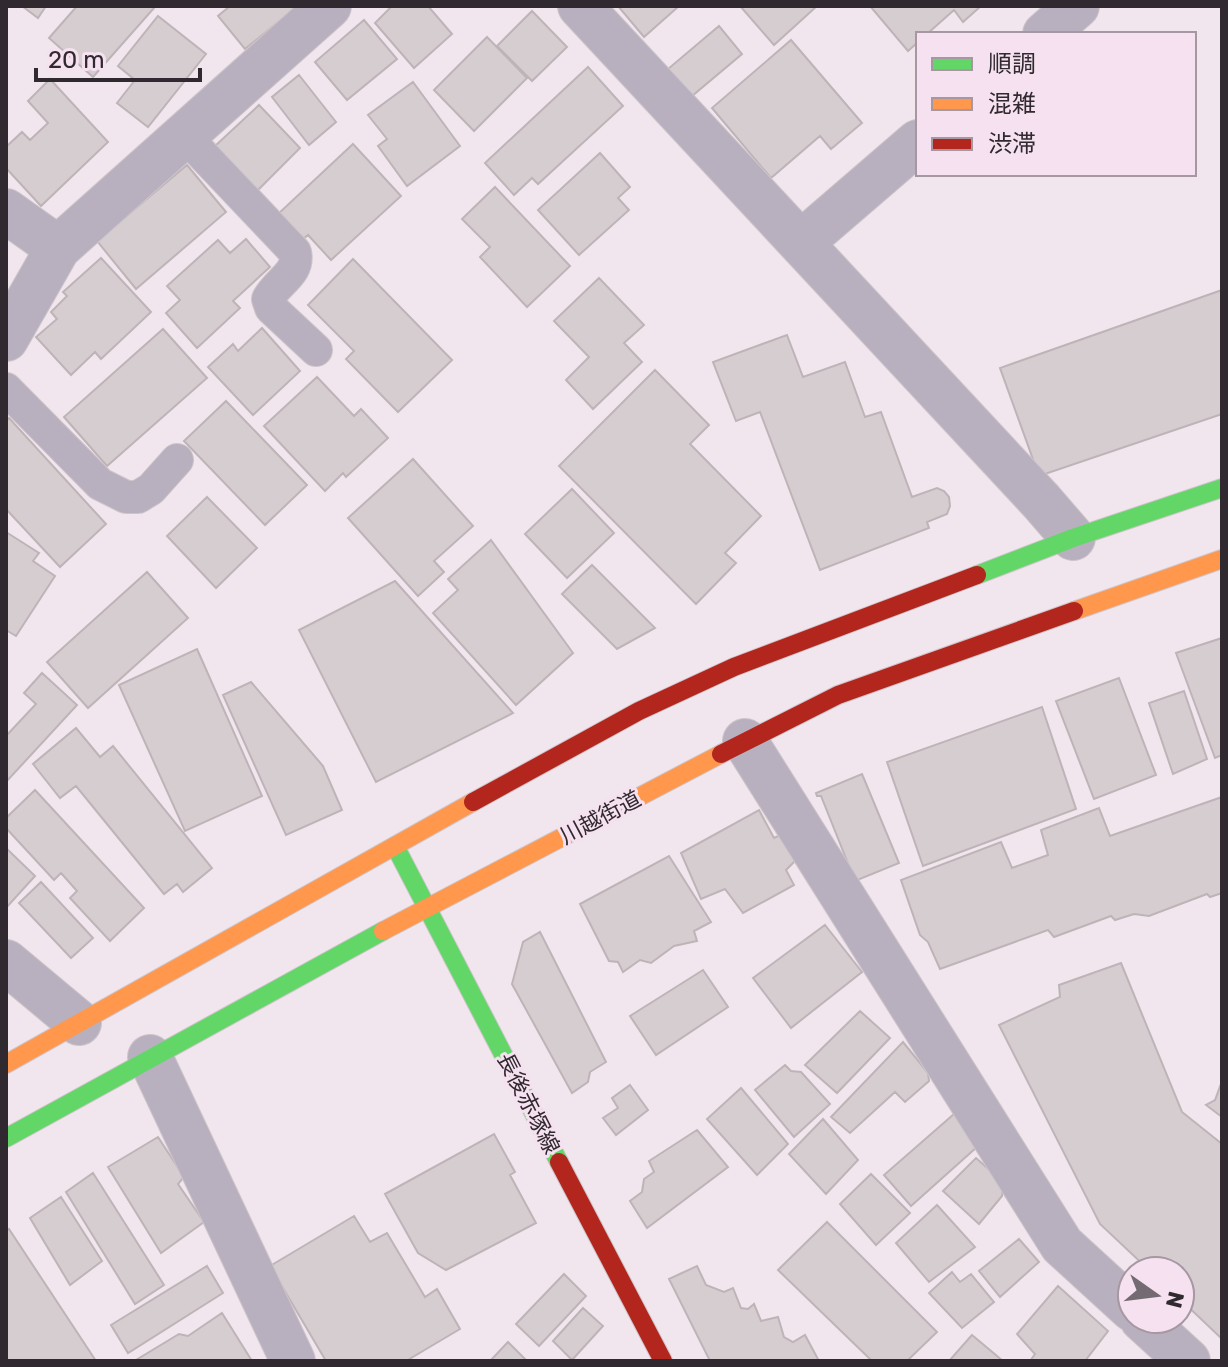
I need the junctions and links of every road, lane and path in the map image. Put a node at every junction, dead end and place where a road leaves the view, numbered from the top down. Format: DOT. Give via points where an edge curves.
graph roads {
  1 [pos="329,6"];
  2 [pos="580,6"];
  3 [pos="1077,6"];
  4 [pos="1047,32"];
  5 [pos="184,135"];
  6 [pos="916,144"];
  7 [pos="6,211"];
  8 [pos="802,242"];
  9 [pos="58,248"];
  10 [pos="6,339"];
  11 [pos="316,350"];
  12 [pos="6,389"];
  13 [pos="177,460"];
  14 [pos="1222,488"];
  15 [pos="1073,538"];
  16 [pos="1222,559"];
  17 [pos="745,741"];
  18 [pos="395,846"];
  19 [pos="427,908"];
  20 [pos="6,962"];
  21 [pos="79,1023"];
  22 [pos="150,1057"];
  23 [pos="6,1064"];
  24 [pos="6,1138"];
  25 [pos="1116,1294"];
  26 [pos="1160,1335"];
  27 [pos="293,1361"];
  28 [pos="663,1361"];
  29 [pos="1188,1361"];
  1 -- 5 [label="street"];
  2 -- 8 [label="street"];
  3 -- 4 [label="street"];
  5 -- 9 [label="street"];
  5 -- 11 [label="lane" via="295,252 294,269 268,299"];
  6 -- 8 [label="street"];
  7 -- 9 [label="street"];
  8 -- 15 [label="street"];
  9 -- 10 [label="street"];
  12 -- 13 [label="lane" via="114,492 138,497"];
  14 -- 15 [label="main road"];
  15 -- 18 [label="main road" via="734,667 639,711"];
  16 -- 17 [label="main road, 川越街道" via="838,695"];
  17 -- 19 [label="main road, 川越街道"];
  17 -- 25 [label="street" via="1062,1245"];
  18 -- 19 [label="main road, 長後赤塚線"];
  18 -- 21 [label="main road"];
  19 -- 22 [label="main road, 川越街道"];
  19 -- 28 [label="main road, 長後赤塚線"];
  20 -- 21 [label="street"];
  21 -- 23 [label="main road"];
  22 -- 24 [label="main road, 川越街道"];
  22 -- 27 [label="street"];
  26 -- 29 [label="street"];
}
